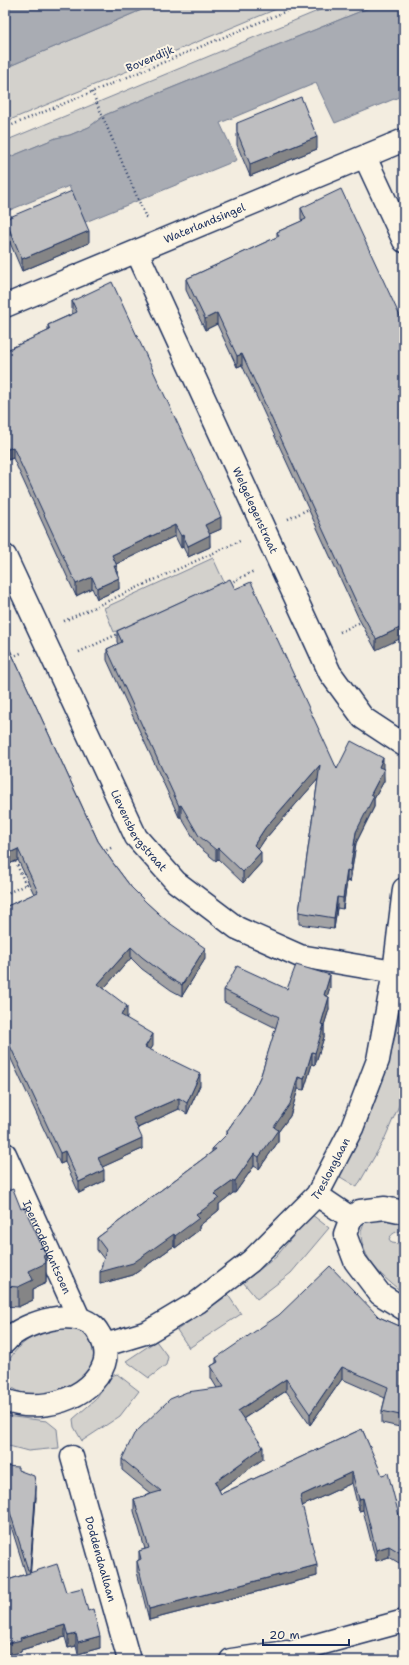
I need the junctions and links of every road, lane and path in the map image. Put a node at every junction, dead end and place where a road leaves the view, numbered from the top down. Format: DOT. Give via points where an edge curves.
graph roads {
  1 [pos="301,5"];
  2 [pos="92,92"];
  3 [pos="5,128"];
  4 [pos="404,140"];
  5 [pos="365,157"];
  6 [pos="141,206"];
  7 [pos="404,240"];
  8 [pos="137,252"];
  9 [pos="5,306"];
  10 [pos="312,508"];
  11 [pos="264,530"];
  12 [pos="5,556"];
  13 [pos="278,560"];
  14 [pos="228,584"];
  15 [pos="364,621"];
  16 [pos="126,630"];
  17 [pos="40,632"];
  18 [pos="316,644"];
  19 [pos="54,663"];
  20 [pos="404,745"];
  21 [pos="136,837"];
  22 [pos="11,853"];
  23 [pos="99,853"];
  24 [pos="34,882"];
  25 [pos="26,885"];
  26 [pos="404,889"];
  27 [pos="5,894"];
  28 [pos="394,972"];
  29 [pos="5,1154"];
  30 [pos="317,1195"];
  31 [pos="404,1212"];
  32 [pos="350,1218"];
  33 [pos="404,1309"];
  34 [pos="79,1318"];
  35 [pos="5,1342"];
  36 [pos="106,1345"];
  37 [pos="5,1400"];
  38 [pos="72,1457"];
  39 [pos="404,1621"];
  40 [pos="298,1650"];
  41 [pos="129,1660"];
  42 [pos="231,1660"];
  43 [pos="272,1660"];
  1 -- 2 [label="path, Bovendijk"];
  2 -- 3 [label="path, Bovendijk"];
  2 -- 6 [label="path"];
  4 -- 5 [label="street, Waterlandsingel"];
  5 -- 7 [label="street"];
  5 -- 8 [label="street, Waterlandsingel"];
  8 -- 9 [label="street, Waterlandsingel"];
  8 -- 11 [label="street, Welgelegenstraat"];
  10 -- 11 [label="path"];
  11 -- 13 [label="street, Welgelegenstraat"];
  11 -- 17 [label="path"];
  12 -- 17 [label="street, Lievensbergstraat"];
  13 -- 14 [label="path"];
  13 -- 18 [label="street, Welgelegenstraat"];
  15 -- 18 [label="path"];
  16 -- 19 [label="path"];
  17 -- 19 [label="street, Lievensbergstraat"];
  18 -- 20 [label="street, Welgelegenstraat" via="330,673 363,718"];
  19 -- 21 [label="street, Lievensbergstraat"];
  21 -- 23 [label="path"];
  21 -- 28 [label="street, Lievensbergstraat" via="176,882 237,928 300,956"];
  22 -- 25 [label="path"];
  24 -- 25 [label="path"];
  25 -- 27 [label="path"];
  26 -- 28 [label="street, Treslonglaan"];
  28 -- 30 [label="street, Treslonglaan" via="378,1060 352,1128"];
  29 -- 34 [label="street, Ipenrodeplantsoen"];
  30 -- 32 [label="street"];
  30 -- 36 [label="street, Treslonglaan" via="251,1261 198,1302 148,1332"];
  31 -- 32 [label="street" via="385,1208 360,1211"];
  32 -- 33 [label="street" via="345,1234 355,1261 380,1294"];
  34 -- 35 [label="street" via="58,1318 40,1322 9,1337"];
  34 -- 36 [label="street" via="93,1325"];
  36 -- 37 [label="street" via="104,1363 95,1380 74,1396 55,1404 26,1406"];
  38 -- 41 [label="street, Doddendaallaan"];
  39 -- 40 [label="street"];
  40 -- 42 [label="street"];
  40 -- 43 [label="street"];
}
